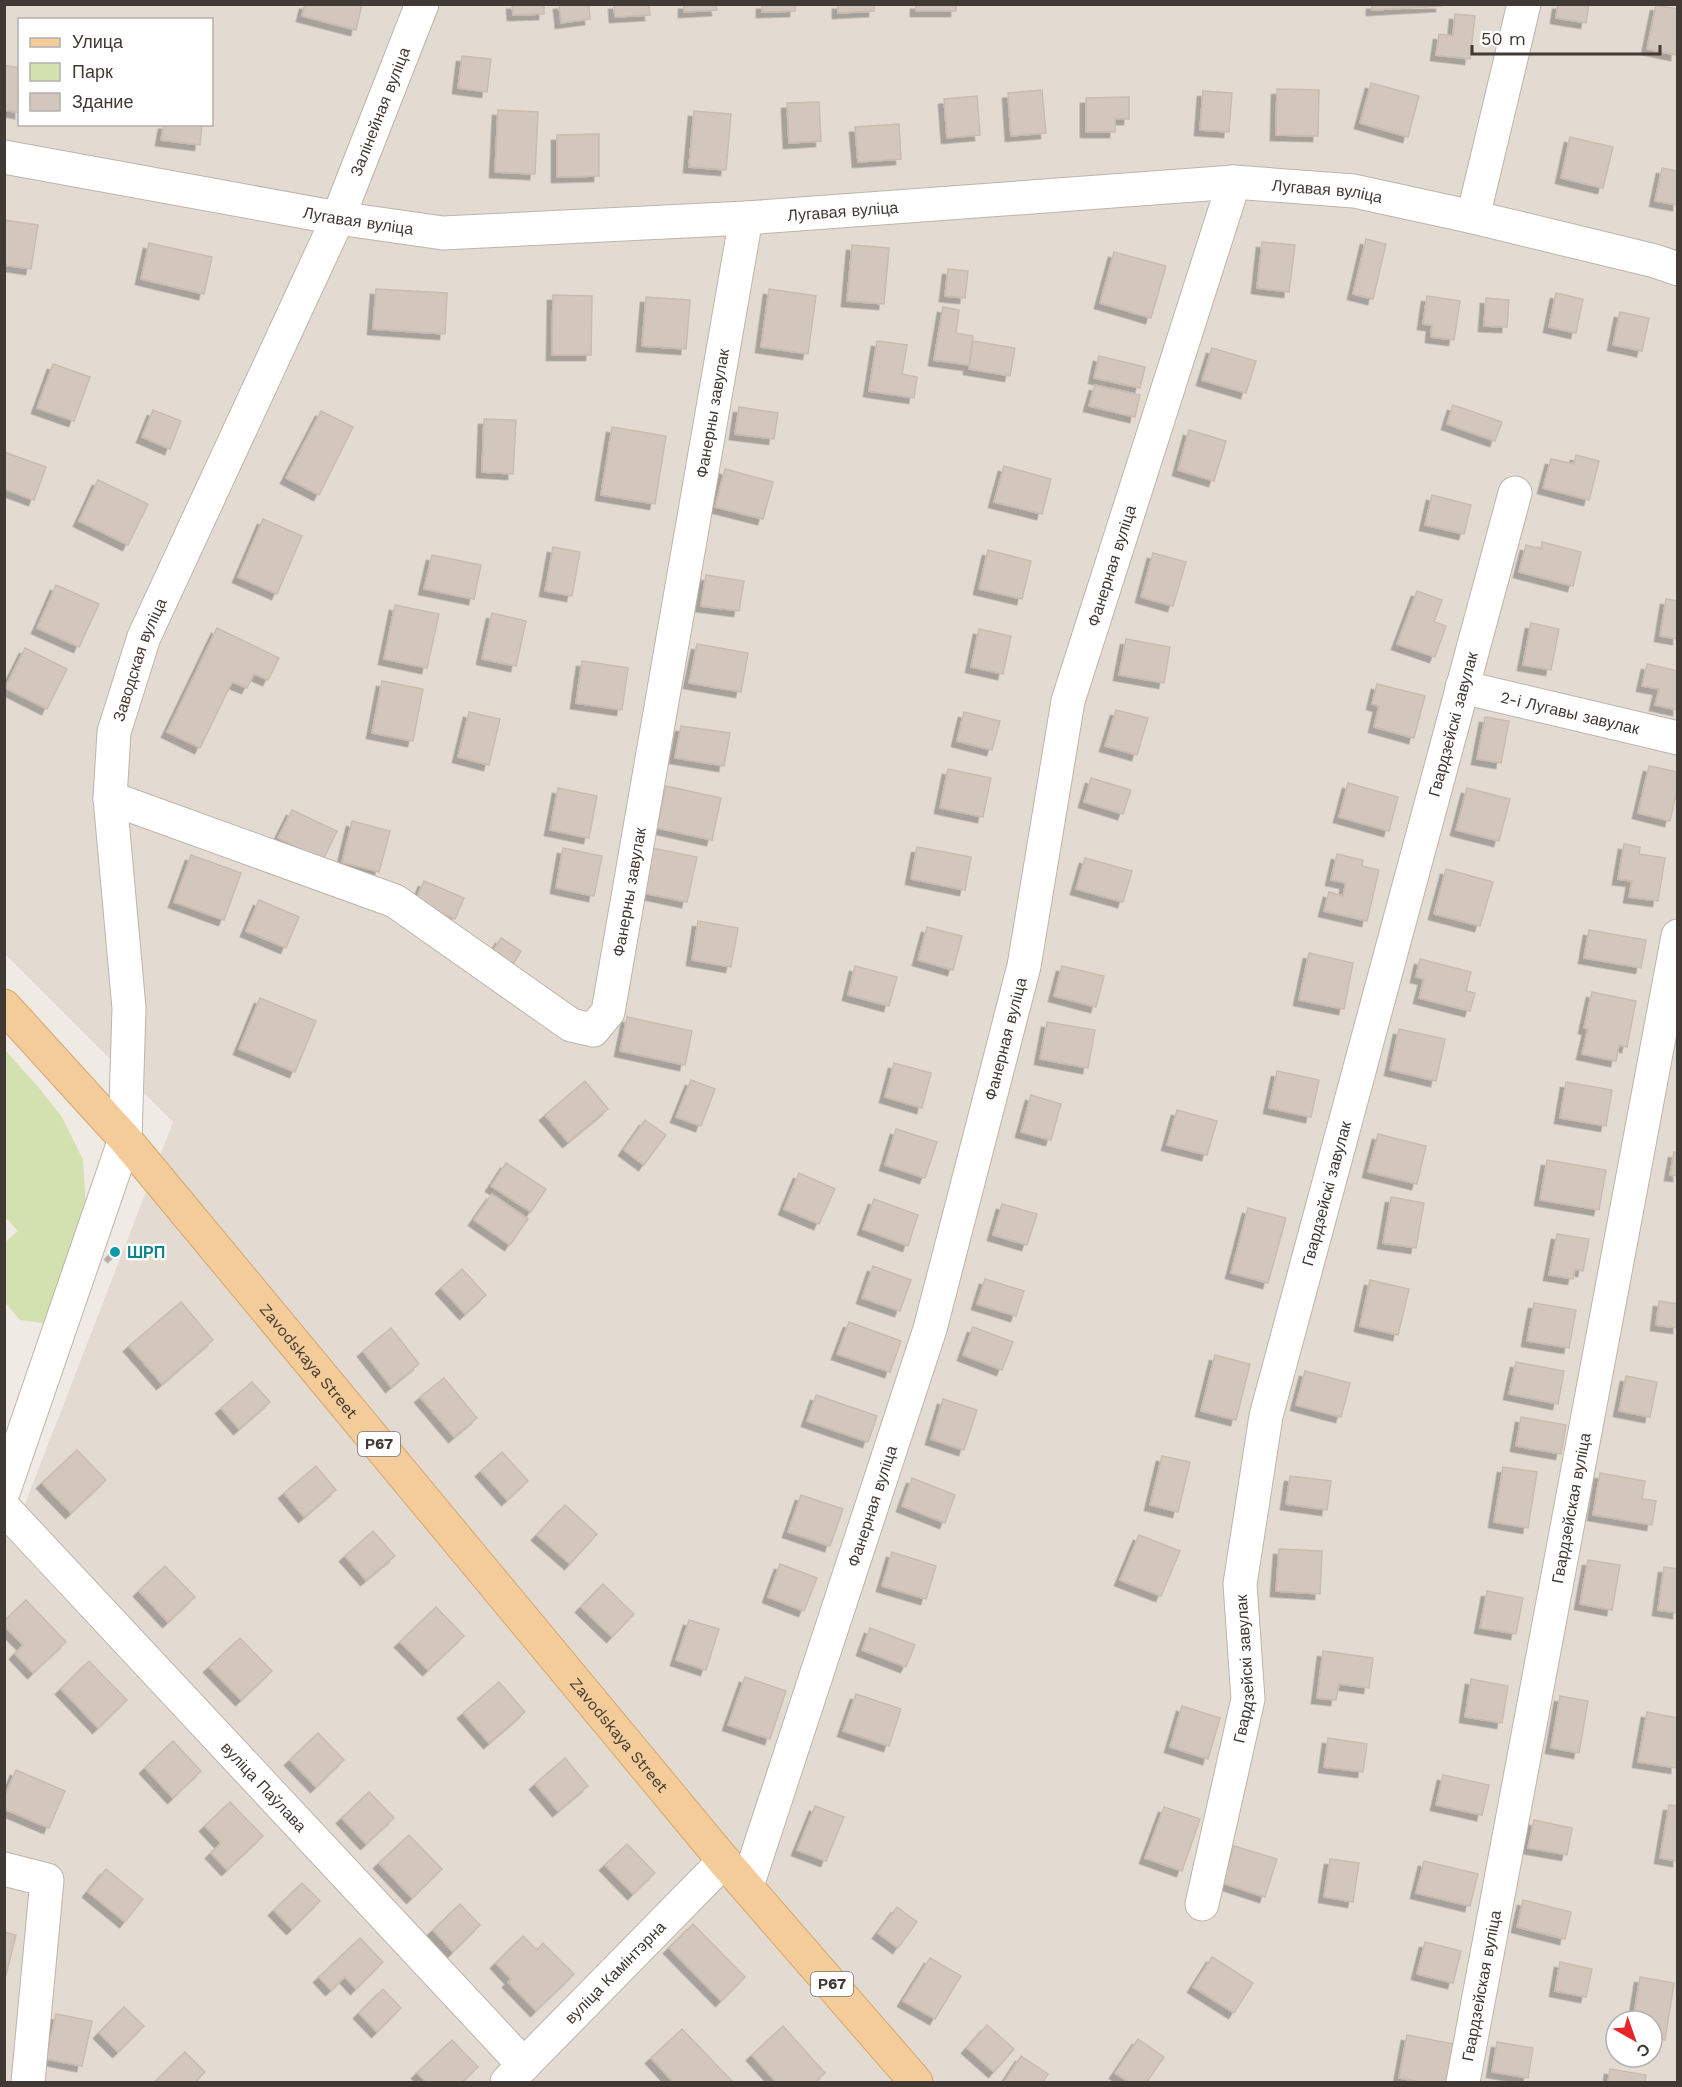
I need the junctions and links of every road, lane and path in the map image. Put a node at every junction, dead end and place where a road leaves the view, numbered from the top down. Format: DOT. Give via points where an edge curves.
graph roads {
  1 [pos="422,4"];
  2 [pos="1524,4"];
  3 [pos="4,157"];
  4 [pos="1234,182"];
  5 [pos="1473,217"];
  6 [pos="339,218"];
  7 [pos="746,218"];
  8 [pos="1677,268"];
  9 [pos="1515,493"];
  10 [pos="1462,687"];
  11 [pos="1677,738"];
  12 [pos="110,798"];
  13 [pos="1677,936"];
  14 [pos="4,1006"];
  15 [pos="126,1139"];
  16 [pos="4,1490"];
  17 [pos="4,1508"];
  18 [pos="724,1860"];
  19 [pos="4,1869"];
  20 [pos="747,1887"];
  21 [pos="1202,1904"];
  22 [pos="515,2074"];
  23 [pos="28,2082"];
  24 [pos="916,2082"];
  25 [pos="1463,2082"];
  1 -- 6 [label="street, Залінейная вуліца"];
  2 -- 5 [label="street"];
  3 -- 6 [label="street, Лугавая вуліца"];
  4 -- 5 [label="street, Лугавая вуліца" via="1354,191"];
  4 -- 7 [label="street, Лугавая вуліца"];
  4 -- 20 [label="street, Фанерная вуліца" via="1068,701 1024,966 930,1329"];
  5 -- 8 [label="street, Лугавая вуліца"];
  6 -- 7 [label="street, Лугавая вуліца" via="443,233"];
  6 -- 12 [label="street, Заводская вуліца" via="144,637 114,732"];
  7 -- 12 [label="street, Фанерны завулак" via="608,1012 593,1030 571,1025 395,901"];
  9 -- 10 [label="street, Гвардзейскі завулак"];
  10 -- 11 [label="street, 2-і Лугавы завулак"];
  10 -- 21 [label="street, Гвардзейскі завулак" via="1266,1416 1240,1584 1248,1699"];
  12 -- 15 [label="street, Заводская вуліца" via="129,1008"];
  13 -- 25 [label="street, Гвардзейская вуліца"];
  14 -- 15 [label="main road, Zavodskaya Street / Р67"];
  15 -- 16 [label="street, Заводская вуліца"];
  15 -- 18 [label="main road, Zavodskaya Street / Р67"];
  17 -- 22 [label="street, вуліца Паўлава"];
  18 -- 20 [label="main road, Zavodskaya Street / Р67"];
  18 -- 22 [label="street, вуліца Камінтэрна"];
  19 -- 23 [label="street" via="47,1880"];
  20 -- 24 [label="main road, Р67"];
}
